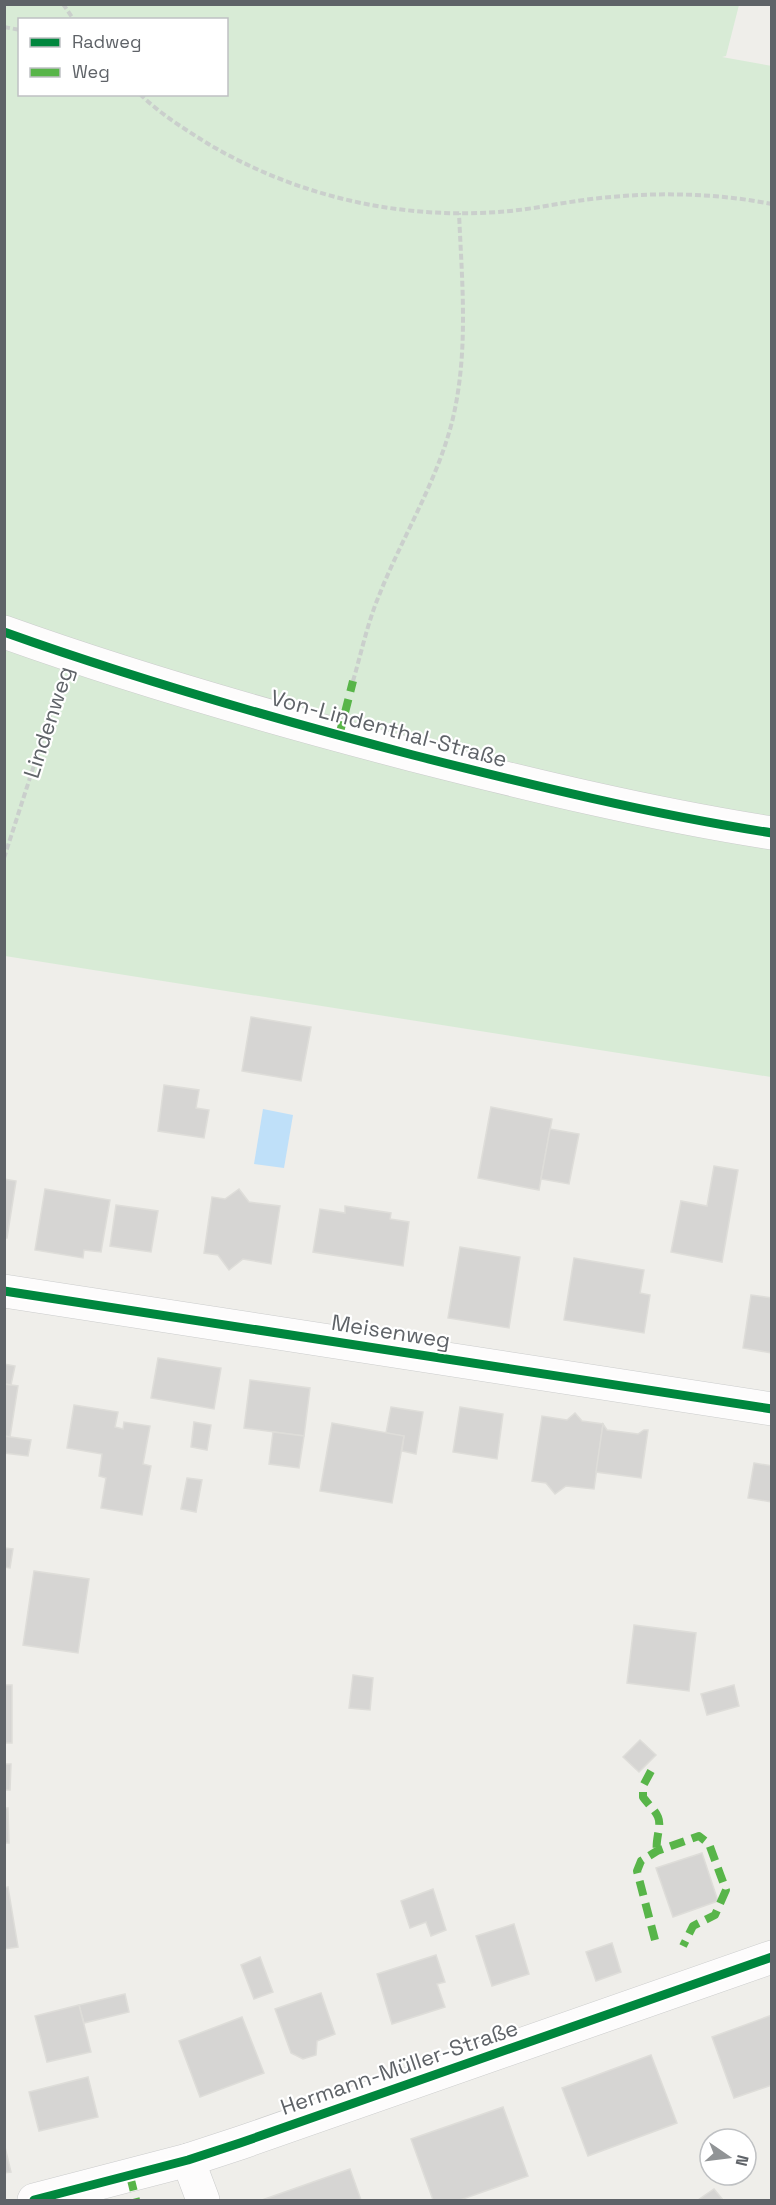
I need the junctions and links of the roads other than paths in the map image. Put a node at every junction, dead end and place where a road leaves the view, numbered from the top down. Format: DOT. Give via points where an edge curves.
graph roads {
  1 [pos="4,632"];
  2 [pos="771,833"];
  3 [pos="4,1291"];
  4 [pos="771,1408"];
  5 [pos="771,1957"];
  6 [pos="188,2160"];
  7 [pos="34,2200"];
  8 [pos="203,2200"];
  1 -- 2 [label="street, Von-Lindenthal-Straße" via="230,705 497,777 637,809"];
  3 -- 4 [label="street, Meisenweg"];
  5 -- 6 [label="street, Hermann-Müller-Straße"];
  6 -- 7 [label="street, Hermann-Müller-Straße"];
  6 -- 8 [label="street"];
}
